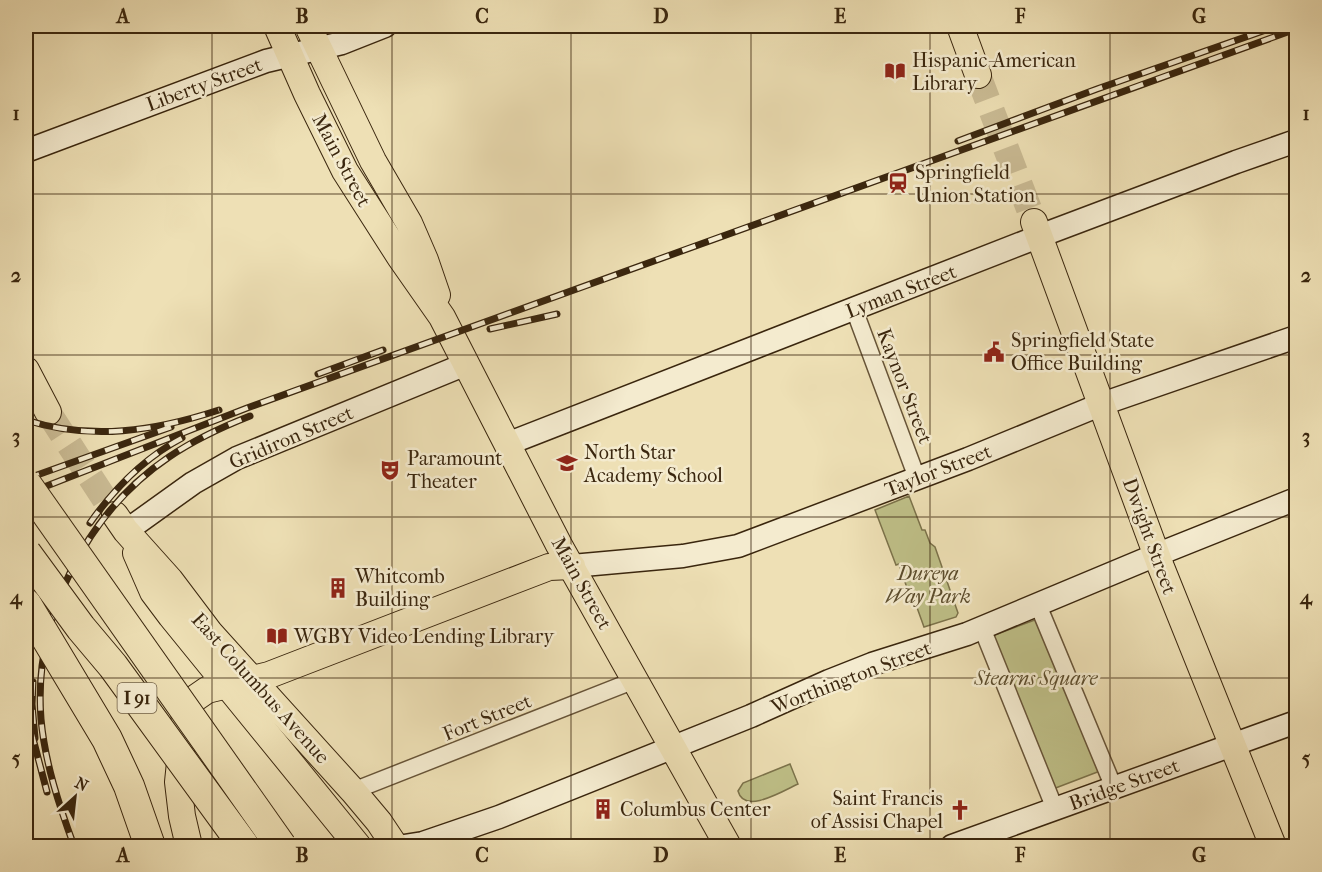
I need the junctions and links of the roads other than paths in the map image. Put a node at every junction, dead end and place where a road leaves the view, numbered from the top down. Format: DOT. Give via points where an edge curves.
graph roads {
  1 [pos="277,26"];
  2 [pos="384,26"];
  3 [pos="960,26"];
  4 [pos="313,37"];
  5 [pos="290,55"];
  6 [pos="978,75"];
  7 [pos="1296,141"];
  8 [pos="26,151"];
  9 [pos="1037,229"];
  10 [pos="854,309"];
  11 [pos="442,317"];
  12 [pos="1296,337"];
  13 [pos="466,364"];
  14 [pos="26,370"];
  15 [pos="26,388"];
  16 [pos="1102,404"];
  17 [pos="507,444"];
  18 [pos="917,478"];
  19 [pos="26,484"];
  20 [pos="1296,499"];
  21 [pos="121,523"];
  22 [pos="26,530"];
  23 [pos="26,553"];
  24 [pos="1156,555"];
  25 [pos="572,566"];
  26 [pos="26,604"];
  27 [pos="1038,605"];
  28 [pos="982,628"];
  29 [pos="113,666"];
  30 [pos="252,679"];
  31 [pos="635,680"];
  32 [pos="226,685"];
  33 [pos="1296,722"];
  34 [pos="1232,745"];
  35 [pos="672,747"];
  36 [pos="1114,788"];
  37 [pos="353,791"];
  38 [pos="1055,809"];
  39 [pos="150,846"];
  40 [pos="189,846"];
  41 [pos="244,846"];
  42 [pos="281,846"];
  43 [pos="358,846"];
  44 [pos="395,846"];
  45 [pos="404,846"];
  46 [pos="728,846"];
  47 [pos="956,846"];
  48 [pos="1273,846"];
  1 -- 5 [label="main road, Main Street"];
  2 -- 4 [label="main road, Liberty Street" via="342,43"];
  3 -- 6 [label="main road"];
  4 -- 5 [label="main road, Liberty Street"];
  4 -- 11 [label="main road, Main Street" via="415,236"];
  5 -- 8 [label="main road, Liberty Street"];
  5 -- 11 [label="main road, Main Street" via="351,183"];
  7 -- 9 [label="main road, Lyman Street"];
  9 -- 10 [label="main road, Lyman Street"];
  9 -- 16 [label="main road, Dwight Street"];
  10 -- 17 [label="main road, Lyman Street"];
  10 -- 18 [label="street, Kaynor Street"];
  11 -- 13 [label="main road, Main Street"];
  12 -- 16 [label="main road, Taylor Street"];
  13 -- 17 [label="main road, Main Street"];
  13 -- 21 [label="main road, Gridiron Street" via="237,458"];
  14 -- 15 [label="main road" via="48,412"];
  16 -- 18 [label="main road, Taylor Street"];
  16 -- 24 [label="main road, Dwight Street"];
  17 -- 25 [label="main road, Main Street"];
  18 -- 25 [label="main road, Taylor Street" via="735,547"];
  19 -- 42 [label="highway, I 91, bridge"];
  20 -- 24 [label="main road, Worthington Street"];
  21 -- 30 [label="main road, East Columbus Avenue"];
  21 -- 32 [label="main road, East Columbus Avenue" via="153,591"];
  22 -- 29 [label="highway, bridge" via="74,599"];
  23 -- 29 [label="highway, I 91, bridge"];
  24 -- 27 [label="main road, Worthington Street"];
  24 -- 34 [label="main road, Dwight Street"];
  25 -- 30 [label="main road" via="549,567"];
  25 -- 31 [label="main road, Main Street"];
  26 -- 39 [label="highway, bridge" via="107,739"];
  27 -- 28 [label="main road, Worthington Street"];
  27 -- 36 [label="street"];
  28 -- 35 [label="main road, Worthington Street" via="872,664"];
  28 -- 38 [label="street"];
  29 -- 41 [label="highway, I 91, bridge"];
  30 -- 32 [label="main road"];
  30 -- 37 [label="main road, East Columbus Avenue"];
  31 -- 35 [label="main road, Main Street"];
  31 -- 37 [label="street, Fort Street"];
  32 -- 40 [label="main road" via="207,690 187,708 178,794"];
  32 -- 43 [label="main road, East Columbus Avenue"];
  33 -- 34 [label="main road, Bridge Street"];
  34 -- 36 [label="main road, Bridge Street"];
  34 -- 48 [label="main road, Dwight Street"];
  35 -- 45 [label="main road, Worthington Street" via="499,818"];
  35 -- 46 [label="main road, Main Street"];
  36 -- 38 [label="main road, Bridge Street"];
  37 -- 44 [label="main road, East Columbus Avenue"];
  38 -- 47 [label="main road, Bridge Street"];
}
